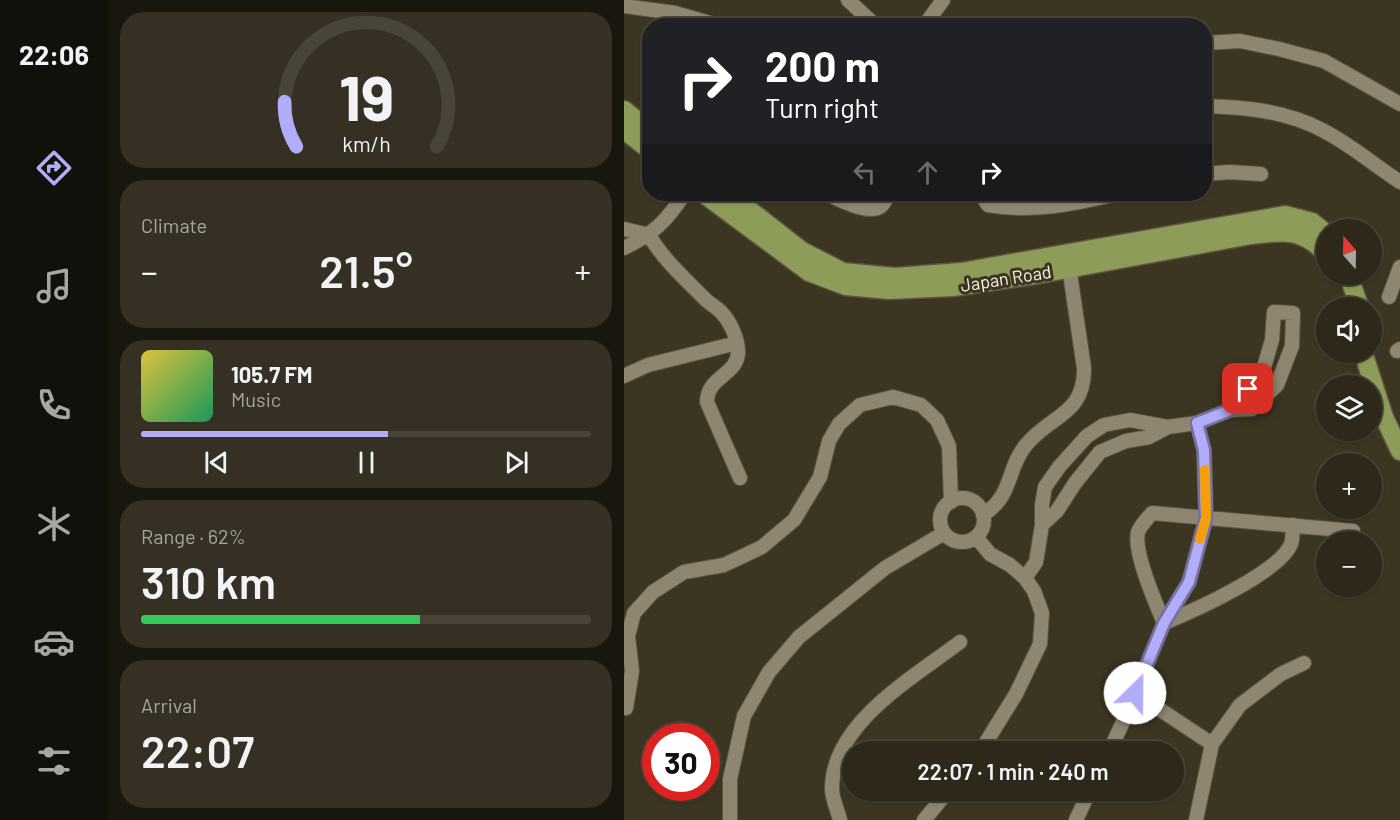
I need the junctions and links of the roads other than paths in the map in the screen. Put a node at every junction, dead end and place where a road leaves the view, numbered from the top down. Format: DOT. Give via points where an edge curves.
graph roads {
  1 [pos="848,0"];
  2 [pos="943,0"];
  3 [pos="624,6"];
  4 [pos="692,18"];
  5 [pos="867,18"];
  6 [pos="930,18"];
  7 [pos="1212,43"];
  8 [pos="1400,104"];
  9 [pos="1212,106"];
  10 [pos="624,110"];
  11 [pos="642,125"];
  12 [pos="624,130"];
  13 [pos="642,144"];
  14 [pos="1212,173"];
  15 [pos="1261,174"];
  16 [pos="1400,182"];
  17 [pos="680,201"];
  18 [pos="713,201"];
  19 [pos="738,201"];
  20 [pos="841,201"];
  21 [pos="885,201"];
  22 [pos="985,201"];
  23 [pos="1085,201"];
  24 [pos="1316,225"];
  25 [pos="624,229"];
  26 [pos="649,235"];
  27 [pos="1316,246"];
  28 [pos="624,247"];
  29 [pos="1068,262"];
  30 [pos="1400,267"];
  31 [pos="1389,297"];
  32 [pos="737,343"];
  33 [pos="1367,363"];
  34 [pos="1379,363"];
  35 [pos="624,376"];
  36 [pos="1230,410"];
  37 [pos="1197,423"];
  38 [pos="1168,427"];
  39 [pos="1400,428"];
  40 [pos="1400,450"];
  41 [pos="740,478"];
  42 [pos="951,502"];
  43 [pos="983,514"];
  44 [pos="1206,518"];
  45 [pos="1042,525"];
  46 [pos="1293,525"];
  47 [pos="1353,531"];
  48 [pos="944,533"];
  49 [pos="976,537"];
  50 [pos="1025,578"];
  51 [pos="1164,623"];
  52 [pos="960,642"];
  53 [pos="1304,663"];
  54 [pos="1135,693"];
  55 [pos="626,708"];
  56 [pos="988,741"];
  57 [pos="1114,741"];
  58 [pos="1212,744"];
  59 [pos="940,801"];
  60 [pos="1085,801"];
  61 [pos="730,820"];
  62 [pos="840,820"];
  63 [pos="924,820"];
  64 [pos="1076,820"];
  65 [pos="1196,820"];
  1 -- 5 [label="street"];
  2 -- 6 [label="street"];
  3 -- 4 [label="street"];
  7 -- 8 [label="street" via="1240,41 1324,62"];
  9 -- 16 [label="street" via="1241,107 1322,130"];
  10 -- 11 [label="main road"];
  12 -- 13 [label="main road"];
  14 -- 15 [label="street"];
  17 -- 26 [label="street"];
  18 -- 29 [label="main road, Japan Road" via="809,272 846,286 889,290 953,287"];
  19 -- 29 [label="main road, Japan Road" via="802,251 843,272 895,277"];
  20 -- 21 [label="street" via="875,209"];
  22 -- 23 [label="street" via="988,205 1035,209"];
  24 -- 29 [label="main road, Japan Road" via="1285,215"];
  25 -- 26 [label="street"];
  26 -- 28 [label="street"];
  26 -- 32 [label="street" via="660,252 723,314"];
  27 -- 29 [label="main road, Japan Road" via="1307,238 1284,231"];
  29 -- 43 [label="street" via="1084,368 1079,397 1024,446 1007,489 997,504"];
  30 -- 31 [label="street"];
  32 -- 35 [label="street" via="648,365"];
  32 -- 41 [label="street" via="735,363 710,388 707,402"];
  33 -- 40 [label="main road" via="1384,417"];
  34 -- 39 [label="main road"];
  36 -- 36 [label="street" via="1264,367 1272,340 1274,312 1293,313 1292,346 1277,385 1252,409"];
  36 -- 37 [label="street"];
  37 -- 38 [label="street"];
  37 -- 44 [label="street" via="1204,450"];
  38 -- 45 [label="street" via="1100,452 1057,511"];
  38 -- 45 [label="street" via="1130,420 1104,425 1087,436 1045,487"];
  42 -- 43 [label="street" via="970,500"];
  42 -- 48 [label="street" via="942,513"];
  42 -- 55 [label="street" via="949,446 937,420 921,405 893,397 860,405 839,424 829,441 820,477 794,520 762,547 724,565 684,572 653,592 634,613 628,636 632,671"];
  43 -- 49 [label="street" via="983,527"];
  44 -- 46 [label="street"];
  44 -- 51 [label="street" via="1189,582"];
  44 -- 51 [label="street" via="1152,513 1138,532 1140,557"];
  45 -- 50 [label="street" via="1036,562"];
  46 -- 47 [label="street"];
  46 -- 51 [label="street" via="1291,544 1268,570"];
  48 -- 49 [label="street" via="963,542"];
  48 -- 61 [label="street" via="885,568 799,637 769,672 744,716 730,779"];
  49 -- 50 [label="street" via="990,554"];
  50 -- 56 [label="street" via="1042,613 1040,644"];
  51 -- 54 [label="street"];
  52 -- 62 [label="street" via="869,711 849,735 835,768 831,791"];
  53 -- 58 [label="street" via="1281,674 1240,705"];
  54 -- 57 [label="street"];
  54 -- 58 [label="street"];
  58 -- 65 [label="street"];
  59 -- 63 [label="street"];
  60 -- 64 [label="street"];
}
